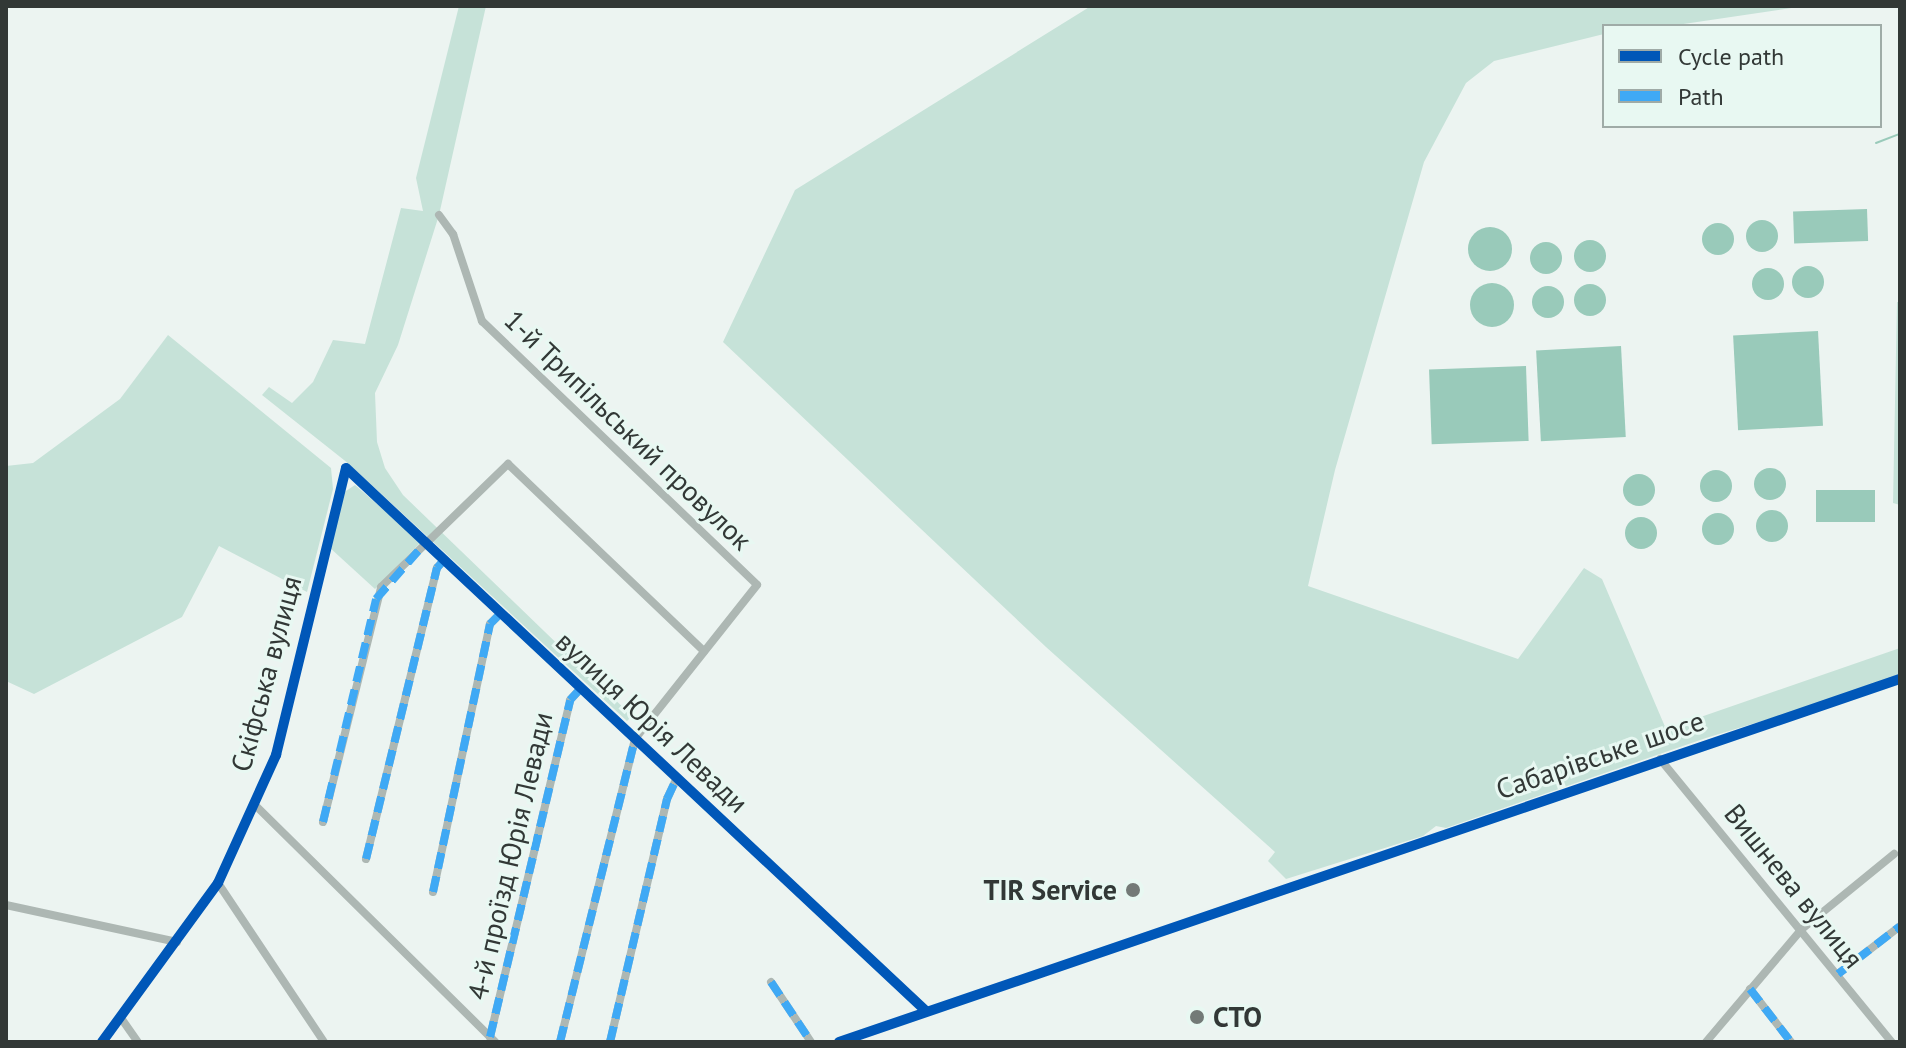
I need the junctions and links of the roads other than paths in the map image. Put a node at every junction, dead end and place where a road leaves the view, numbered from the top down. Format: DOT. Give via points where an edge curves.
graph roads {
  1 [pos="439,215"];
  2 [pos="346,468"];
  3 [pos="426,542"];
  4 [pos="444,560"];
  5 [pos="501,613"];
  6 [pos="704,651"];
  7 [pos="1900,679"];
  8 [pos="581,688"];
  9 [pos="635,739"];
  10 [pos="1660,759"];
  11 [pos="677,778"];
  12 [pos="254,804"];
  13 [pos="323,822"];
  14 [pos="1894,854"];
  15 [pos="366,859"];
  16 [pos="218,883"];
  17 [pos="433,892"];
  18 [pos="6,905"];
  19 [pos="1900,926"];
  20 [pos="1802,929"];
  21 [pos="177,942"];
  22 [pos="1838,974"];
  23 [pos="771,982"];
  24 [pos="1750,989"];
  25 [pos="926,1011"];
  26 [pos="121,1018"];
  27 [pos="492,1040"];
  28 [pos="853,1040"];
  29 [pos="102,1042"];
  30 [pos="138,1042"];
  31 [pos="324,1042"];
  32 [pos="560,1042"];
  33 [pos="610,1042"];
  34 [pos="811,1042"];
  35 [pos="839,1042"];
  36 [pos="1706,1042"];
  37 [pos="1791,1042"];
  38 [pos="1892,1042"];
  1 -- 6 [label="street, 1-й Трипільський провулок" via="453,234 482,321 757,585"];
  2 -- 3 [label="street, вулиця Юрія Левади"];
  2 -- 12 [label="street, Скіфська вулиця" via="276,755"];
  3 -- 4 [label="street, вулиця Юрія Левади"];
  3 -- 6 [label="street" via="508,464"];
  3 -- 13 [label="street" via="376,599"];
  4 -- 5 [label="street, вулиця Юрія Левади"];
  4 -- 15 [label="street" via="437,568"];
  5 -- 8 [label="street, вулиця Юрія Левади"];
  5 -- 17 [label="street" via="490,624"];
  6 -- 9 [label="street"];
  7 -- 10 [label="street, Сабарівське шосе"];
  8 -- 9 [label="street, вулиця Юрія Левади"];
  8 -- 27 [label="street, 4-й проїзд Юрія Левади" via="570,700"];
  9 -- 11 [label="street, вулиця Юрія Левади"];
  9 -- 32 [label="street"];
  10 -- 20 [label="street, Вишнева вулиця"];
  10 -- 25 [label="street, Сабарівське шосе"];
  11 -- 25 [label="street, вулиця Юрія Левади"];
  11 -- 33 [label="street" via="667,799"];
  12 -- 16 [label="street, Скіфська вулиця"];
  12 -- 27 [label="street"];
  14 -- 20 [label="street"];
  16 -- 21 [label="street, Скіфська вулиця"];
  16 -- 31 [label="street"];
  18 -- 21 [label="street"];
  19 -- 22 [label="street"];
  20 -- 22 [label="street, Вишнева вулиця"];
  20 -- 24 [label="street"];
  21 -- 26 [label="street, Скіфська вулиця"];
  22 -- 38 [label="street, Вишнева вулиця"];
  23 -- 34 [label="street"];
  24 -- 36 [label="street"];
  24 -- 37 [label="street"];
  25 -- 28 [label="street, Сабарівське шосе"];
  26 -- 29 [label="street, Скіфська вулиця"];
  26 -- 30 [label="street"];
  28 -- 35 [label="street, Сабарівське шосе"];
}
